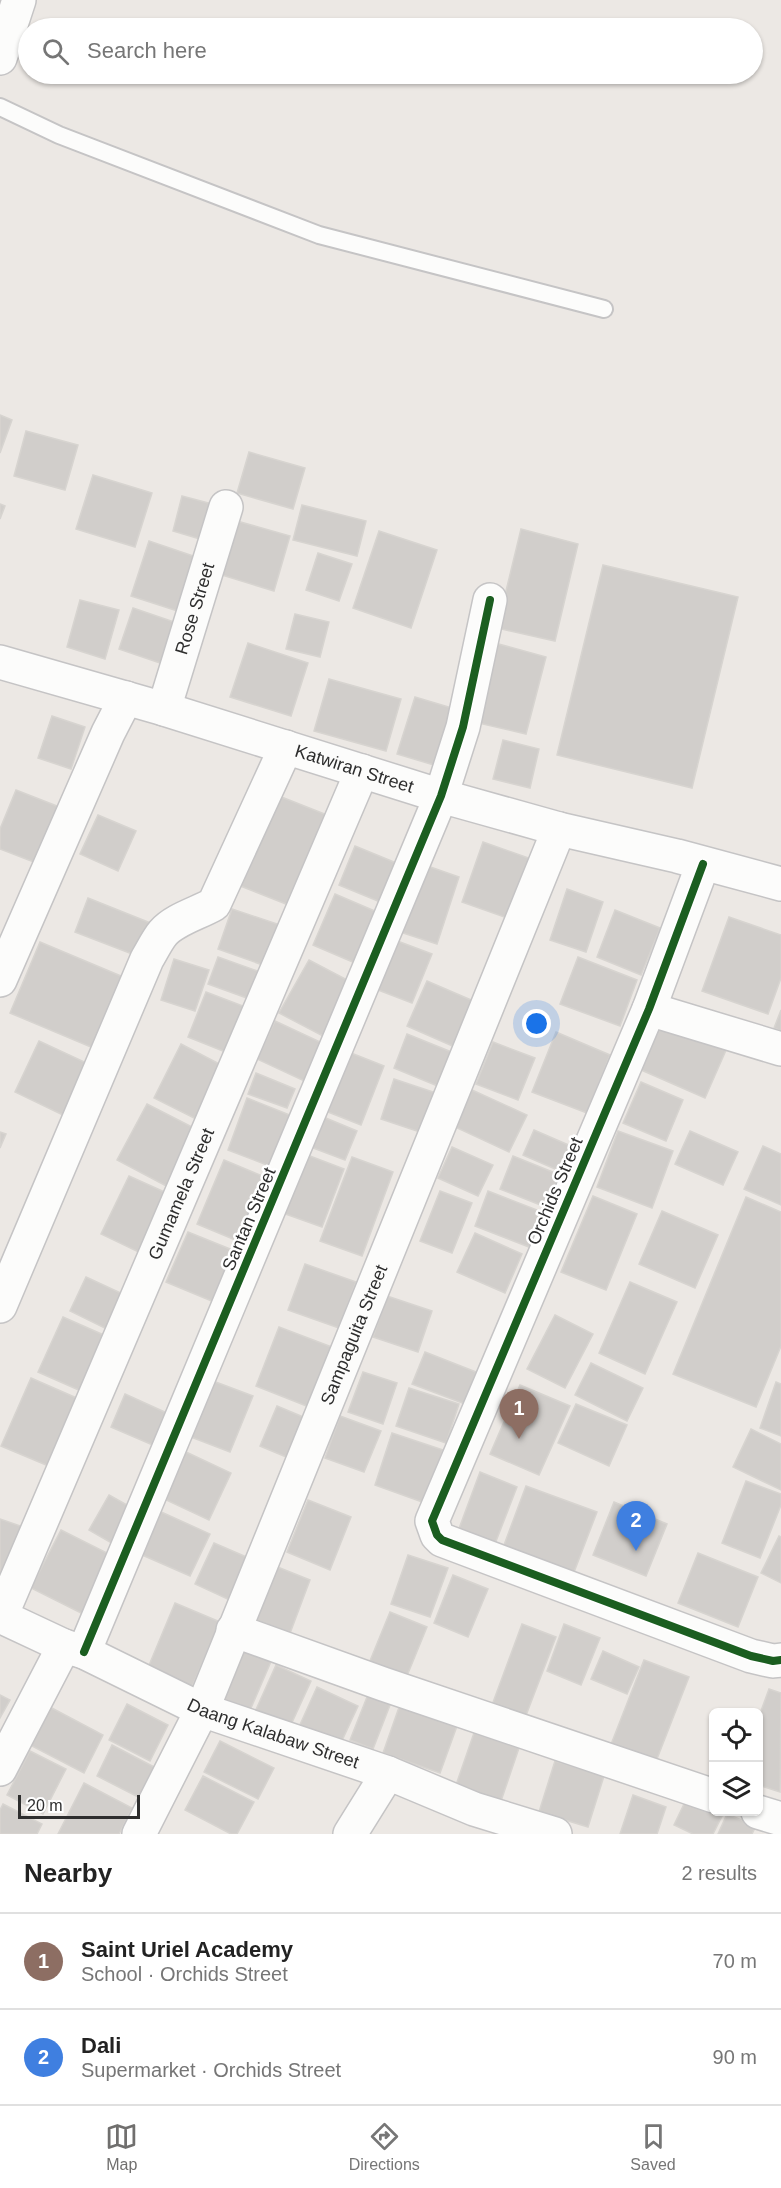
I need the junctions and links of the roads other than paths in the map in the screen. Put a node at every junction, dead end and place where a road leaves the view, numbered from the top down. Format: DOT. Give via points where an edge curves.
graph roads {
  1 [pos="19,0"];
  2 [pos="0,58"];
  3 [pos="0,107"];
  4 [pos="604,309"];
  5 [pos="226,507"];
  6 [pos="490,600"];
  7 [pos="0,662"];
  8 [pos="126,698"];
  9 [pos="164,710"];
  10 [pos="286,747"];
  11 [pos="362,771"];
  12 [pos="441,796"];
  13 [pos="559,830"];
  14 [pos="703,864"];
  15 [pos="781,884"];
  16 [pos="0,980"];
  17 [pos="649,1009"];
  18 [pos="781,1049"];
  19 [pos="0,1306"];
  20 [pos="1,1616"];
  21 [pos="233,1630"];
  22 [pos="74,1649"];
  23 [pos="781,1660"];
  24 [pos="202,1710"];
  25 [pos="0,1769"];
  26 [pos="388,1773"];
  27 [pos="709,1794"];
  28 [pos="763,1814"];
  29 [pos="781,1819"];
  30 [pos="468,1822"];
  31 [pos="140,1834"];
  32 [pos="350,1834"];
  33 [pos="555,1834"];
  1 -- 2 [label="street"];
  3 -- 4 [label="lane" via="59,135 319,235"];
  5 -- 9 [label="street, Rose Street"];
  6 -- 12 [label="street, Santan Street" via="463,727"];
  7 -- 8 [label="street, Katwiran Street"];
  8 -- 9 [label="street, Katwiran Street"];
  8 -- 16 [label="street"];
  9 -- 10 [label="street, Katwiran Street"];
  10 -- 11 [label="street, Katwiran Street"];
  10 -- 19 [label="street" via="214,904 163,933 147,959"];
  11 -- 12 [label="street, Katwiran Street"];
  11 -- 20 [label="street, Gumamela Street"];
  12 -- 13 [label="street, Katwiran Street"];
  12 -- 22 [label="street, Santan Street"];
  13 -- 14 [label="street, Katwiran Street"];
  13 -- 21 [label="street, Sampaguita Street"];
  14 -- 15 [label="street, Katwiran Street"];
  14 -- 17 [label="street, Orchids Street"];
  17 -- 18 [label="street"];
  17 -- 23 [label="street, Orchids Street" via="432,1521 442,1540 751,1656"];
  20 -- 22 [label="street, Daang Kalabaw Street"];
  21 -- 24 [label="street, Sampaguita Street"];
  21 -- 27 [label="street"];
  22 -- 24 [label="street, Daang Kalabaw Street"];
  22 -- 25 [label="street, Santan Street"];
  24 -- 26 [label="street, Daang Kalabaw Street"];
  24 -- 31 [label="street, Sampaguita Street"];
  26 -- 30 [label="street, Daang Kalabaw Street"];
  26 -- 32 [label="street"];
  28 -- 29 [label="street"];
  30 -- 33 [label="street, Daang Kalabaw Street"];
}
